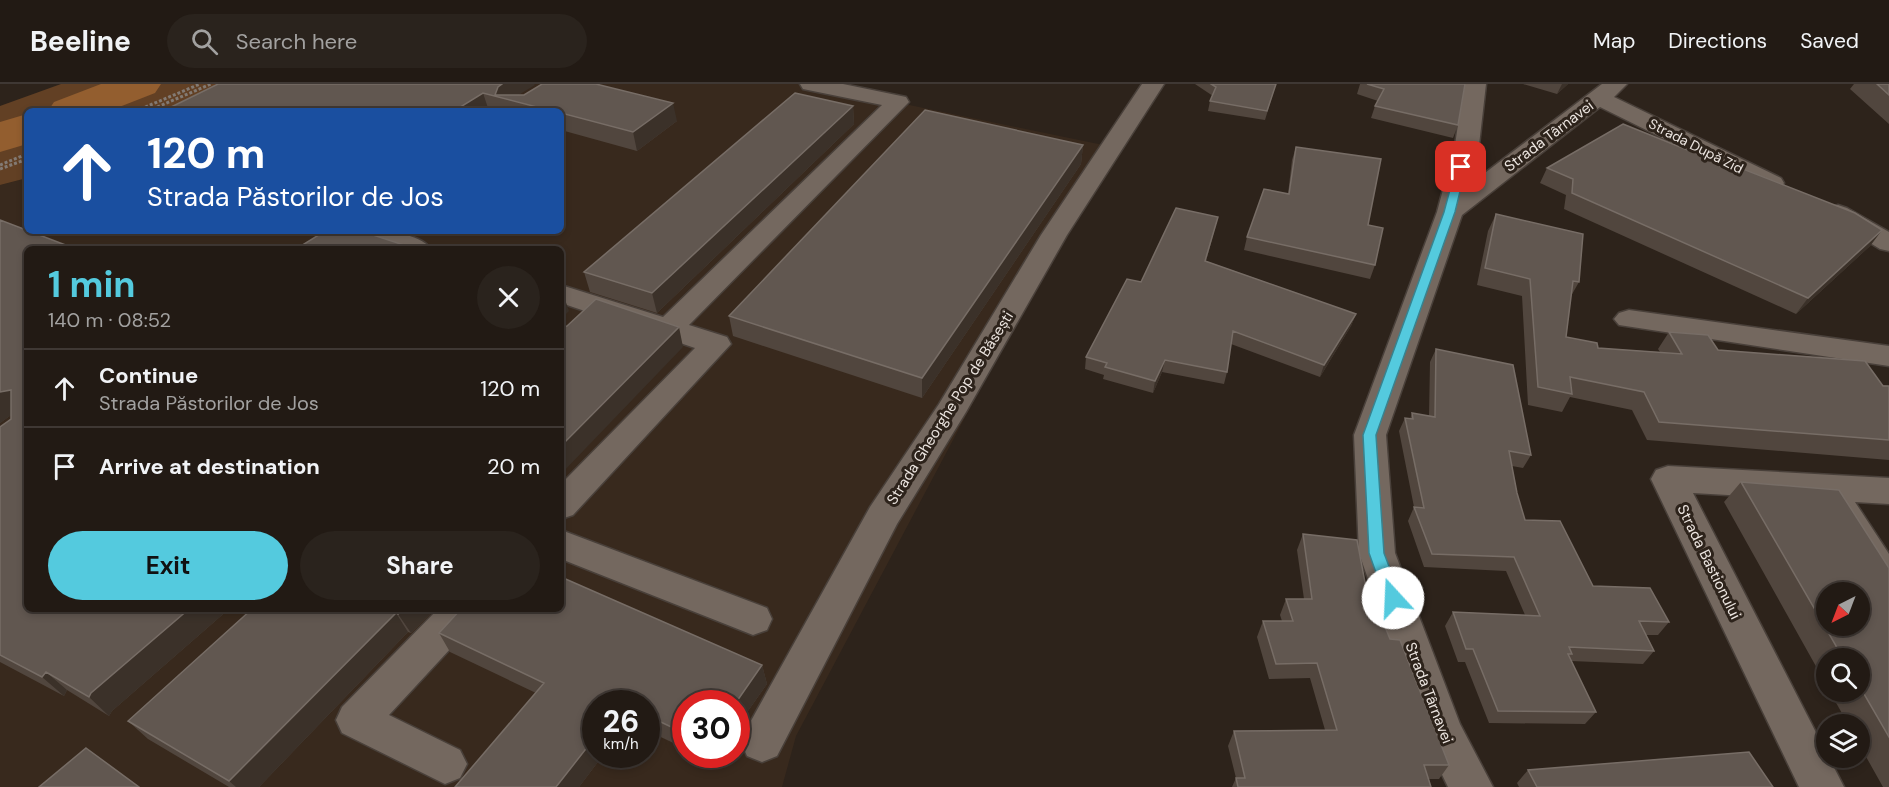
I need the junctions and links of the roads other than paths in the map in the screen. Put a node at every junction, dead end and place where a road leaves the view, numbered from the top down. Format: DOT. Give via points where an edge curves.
graph roads {
  1 [pos="811,84"];
  2 [pos="1474,84"];
  3 [pos="1156,85"];
  4 [pos="1607,91"];
  5 [pos="1790,191"];
  6 [pos="1820,205"];
  7 [pos="1450,212"];
  8 [pos="370,234"];
  9 [pos="1889,243"];
  10 [pos="408,246"];
  11 [pos="564,295"];
  12 [pos="596,305"];
  13 [pos="1629,319"];
  14 [pos="668,328"];
  15 [pos="570,329"];
  16 [pos="1889,356"];
  17 [pos="1827,488"];
  18 [pos="1889,491"];
  19 [pos="564,503"];
  20 [pos="564,545"];
  21 [pos="1889,585"];
  22 [pos="460,612"];
  23 [pos="753,619"];
  24 [pos="762,742"];
  25 [pos="445,764"];
  26 [pos="1471,787"];
  27 [pos="1822,787"];
  1 -- 14 [label="street" via="898,102"];
  2 -- 7 [label="street" via="1467,145"];
  3 -- 24 [label="street, Strada Gheorghe Pop de Băsești" via="1054,235 883,517"];
  4 -- 5 [label="street, Strada După Zid"];
  4 -- 7 [label="street, Strada Târnavei"];
  6 -- 9 [label="street"];
  7 -- 26 [label="street, Strada Târnavei" via="1370,435 1377,553 1442,731"];
  8 -- 10 [label="street"];
  11 -- 12 [label="street"];
  12 -- 14 [label="street"];
  12 -- 15 [label="street"];
  13 -- 16 [label="street"];
  14 -- 19 [label="street" via="716,344"];
  17 -- 18 [label="street, Strada Bastionului"];
  17 -- 21 [label="street"];
  17 -- 27 [label="street, Strada Bastionului" via="1668,479"];
  20 -- 23 [label="street"];
  22 -- 25 [label="street" via="357,720"];
}
